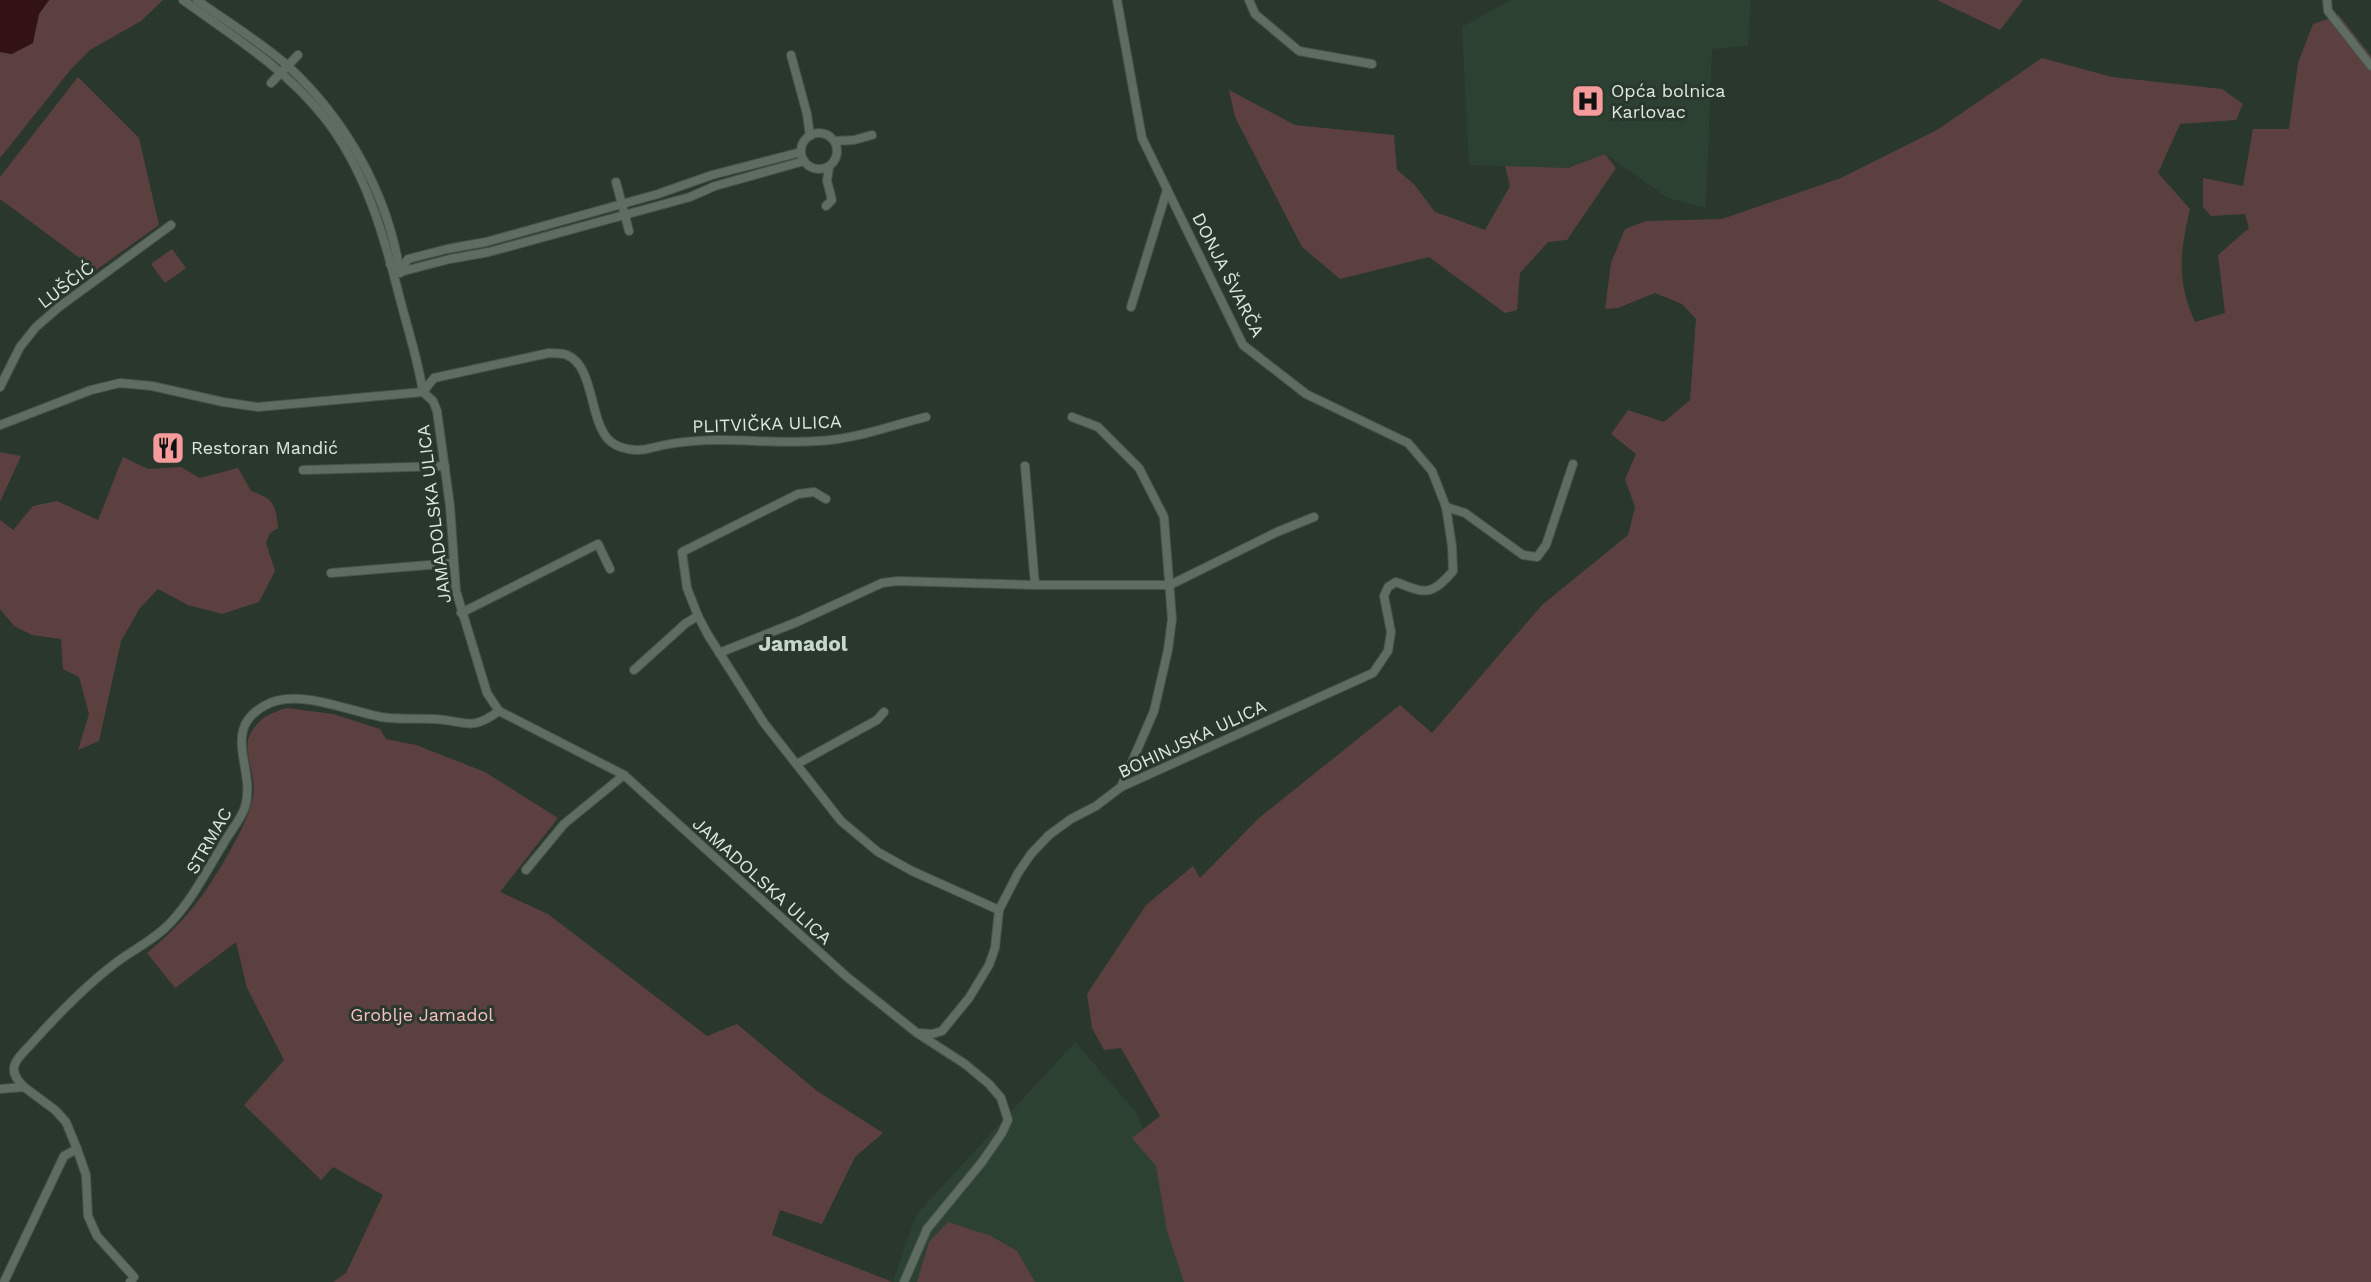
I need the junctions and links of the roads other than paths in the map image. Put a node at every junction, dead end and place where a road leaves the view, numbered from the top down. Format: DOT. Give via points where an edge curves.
graph roads {
  1 [pos="183,0"];
  2 [pos="197,0"];
  3 [pos="1117,0"];
  4 [pos="1249,0"];
  5 [pos="2327,0"];
  6 [pos="791,55"];
  7 [pos="298,56"];
  8 [pos="1372,64"];
  9 [pos="2371,66"];
  10 [pos="289,67"];
  11 [pos="282,74"];
  12 [pos="271,83"];
  13 [pos="807,114"];
  14 [pos="819,133"];
  15 [pos="872,135"];
  16 [pos="810,136"];
  17 [pos="854,140"];
  18 [pos="835,141"];
  19 [pos="837,151"];
  20 [pos="801,152"];
  21 [pos="804,161"];
  22 [pos="825,168"];
  23 [pos="616,182"];
  24 [pos="1167,189"];
  25 [pos="622,203"];
  26 [pos="826,207"];
  27 [pos="625,214"];
  28 [pos="171,225"];
  29 [pos="629,231"];
  30 [pos="396,250"];
  31 [pos="408,259"];
  32 [pos="390,264"];
  33 [pos="400,272"];
  34 [pos="399,295"];
  35 [pos="1131,307"];
  36 [pos="0,387"];
  37 [pos="423,392"];
  38 [pos="926,417"];
  39 [pos="1072,417"];
  40 [pos="0,425"];
  41 [pos="1573,464"];
  42 [pos="445,466"];
  43 [pos="1025,466"];
  44 [pos="303,470"];
  45 [pos="826,499"];
  46 [pos="1446,507"];
  47 [pos="1314,517"];
  48 [pos="453,563"];
  49 [pos="610,569"];
  50 [pos="331,573"];
  51 [pos="1035,585"];
  52 [pos="1170,585"];
  53 [pos="461,613"];
  54 [pos="698,616"];
  55 [pos="719,653"];
  56 [pos="634,670"];
  57 [pos="499,711"];
  58 [pos="884,712"];
  59 [pos="797,764"];
  60 [pos="624,775"];
  61 [pos="1121,787"];
  62 [pos="526,870"];
  63 [pos="999,910"];
  64 [pos="917,1033"];
  65 [pos="24,1087"];
  66 [pos="0,1089"];
  67 [pos="77,1149"];
  68 [pos="4,1282"];
  69 [pos="130,1282"];
  70 [pos="904,1282"];
  1 -- 11 [label="street"];
  2 -- 10 [label="street"];
  3 -- 24 [label="street, DONJA ŠVARČA" via="1142,138"];
  4 -- 8 [label="street" via="1255,14 1299,51"];
  5 -- 9 [label="street" via="2328,11"];
  6 -- 13 [label="street"];
  7 -- 10 [label="street"];
  10 -- 11 [label="street"];
  10 -- 30 [label="street" via="353,144 378,196"];
  11 -- 12 [label="street"];
  11 -- 32 [label="street" via="323,116 356,166"];
  13 -- 14 [label="street"];
  13 -- 16 [label="street"];
  14 -- 16 [label="street"];
  14 -- 18 [label="street" via="828,134"];
  15 -- 17 [label="street"];
  16 -- 20 [label="street"];
  17 -- 18 [label="street"];
  17 -- 19 [label="street"];
  18 -- 19 [label="street"];
  19 -- 22 [label="street" via="834,161"];
  20 -- 21 [label="street"];
  20 -- 25 [label="street"];
  21 -- 22 [label="street" via="813,168"];
  21 -- 27 [label="street"];
  22 -- 26 [label="street" via="832,200"];
  23 -- 25 [label="street"];
  24 -- 35 [label="street"];
  24 -- 46 [label="street, DONJA ŠVARČA" via="1242,345 1306,394 1408,443 1432,471"];
  25 -- 27 [label="street"];
  25 -- 31 [label="street" via="486,242"];
  27 -- 29 [label="street"];
  27 -- 33 [label="street"];
  28 -- 36 [label="street, LUŠČIĆ" via="36,327 20,347"];
  30 -- 31 [label="street"];
  30 -- 33 [label="street"];
  31 -- 33 [label="street"];
  32 -- 33 [label="street"];
  32 -- 34 [label="street"];
  33 -- 34 [label="street"];
  34 -- 37 [label="street"];
  37 -- 38 [label="street, PLITVIČKA ULICA" via="434,378 549,353 567,355 583,370 598,420 609,440 638,452 698,440 838,439"];
  37 -- 40 [label="street" via="258,407 120,383"];
  37 -- 42 [label="street, JAMADOLSKA ULICA" via="433,400 437,411"];
  39 -- 52 [label="street" via="1098,427 1138,468 1164,517"];
  41 -- 46 [label="street" via="1546,545 1537,557 1523,555 1465,513"];
  42 -- 44 [label="street"];
  42 -- 48 [label="street, JAMADOLSKA ULICA"];
  43 -- 51 [label="street"];
  45 -- 54 [label="street" via="814,492 798,494 682,552 687,588"];
  46 -- 61 [label="street, BOHINJSKA ULICA" via="1453,571 1438,588 1420,592 1396,582 1388,587 1384,596 1391,632 1388,651 1372,673"];
  47 -- 52 [label="street"];
  48 -- 50 [label="street"];
  48 -- 53 [label="street, JAMADOLSKA ULICA"];
  49 -- 53 [label="street" via="598,544"];
  51 -- 52 [label="street"];
  51 -- 55 [label="street" via="882,583"];
  52 -- 61 [label="street" via="1172,619 1154,711"];
  53 -- 57 [label="street, JAMADOLSKA ULICA" via="487,693"];
  54 -- 55 [label="street"];
  54 -- 56 [label="street"];
  55 -- 59 [label="street" via="764,723"];
  57 -- 60 [label="street, JAMADOLSKA ULICA"];
  57 -- 65 [label="street, STRMAC" via="472,725 383,717 290,699 271,703 254,714 242,731 248,792 245,808 199,887 171,923 112,966 25,1051 14,1074"];
  58 -- 59 [label="street" via="877,720"];
  59 -- 63 [label="street" via="841,821 878,852"];
  60 -- 62 [label="street" via="564,824"];
  60 -- 64 [label="street, JAMADOLSKA ULICA" via="811,946"];
  61 -- 63 [label="street, BOHINJSKA ULICA" via="1049,835 1018,873"];
  63 -- 64 [label="street, BOHINJSKA ULICA" via="995,948 969,998 942,1031"];
  64 -- 70 [label="street, JAMADOLSKA ULICA" via="966,1064 989,1084 1001,1098 1008,1120 982,1162 927,1229"];
  65 -- 66 [label="street"];
  65 -- 67 [label="street" via="66,1122"];
  67 -- 68 [label="street" via="64,1156"];
  67 -- 69 [label="street" via="86,1175 88,1216 97,1236 134,1277"];
}
